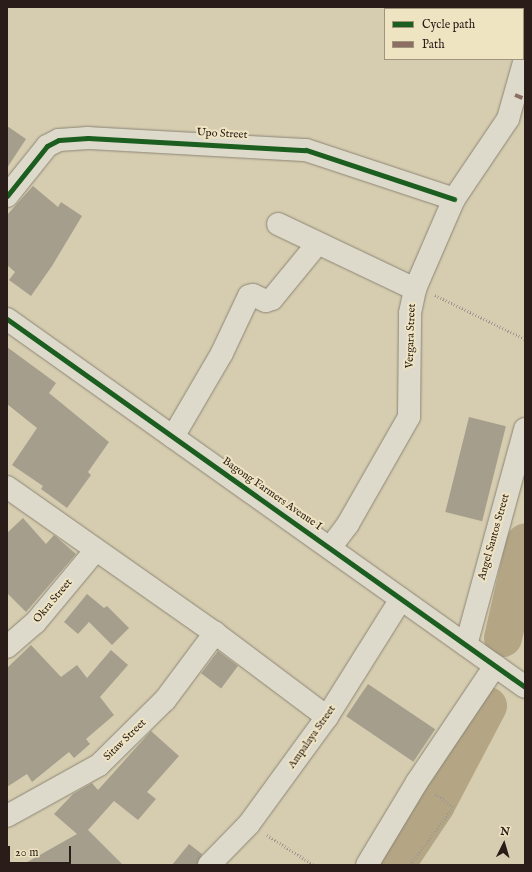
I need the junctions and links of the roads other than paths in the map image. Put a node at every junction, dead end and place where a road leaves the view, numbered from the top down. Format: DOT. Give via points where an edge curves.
graph roads {
  1 [pos="525,58"];
  2 [pos="7,196"];
  3 [pos="454,199"];
  4 [pos="278,224"];
  5 [pos="318,243"];
  6 [pos="416,287"];
  7 [pos="7,319"];
  8 [pos="525,430"];
  9 [pos="173,437"];
  10 [pos="7,487"];
  11 [pos="330,548"];
  12 [pos="95,551"];
  13 [pos="401,599"];
  14 [pos="215,633"];
  15 [pos="466,645"];
  16 [pos="7,647"];
  17 [pos="495,666"];
  18 [pos="525,687"];
  19 [pos="327,717"];
  20 [pos="7,816"];
  21 [pos="209,865"];
  22 [pos="367,865"];
  1 -- 3 [label="street, Vergara Street" via="508,119"];
  2 -- 3 [label="street, Upo Street" via="47,146 59,140 88,138 306,150"];
  3 -- 6 [label="street, Vergara Street"];
  4 -- 5 [label="street"];
  5 -- 6 [label="street"];
  5 -- 9 [label="street" via="272,299 262,300 253,295 246,301 222,353"];
  6 -- 11 [label="street, Vergara Street" via="410,312 409,417 348,524"];
  7 -- 9 [label="street, Bagong Farmers Avenue I"];
  8 -- 15 [label="street, Angel Santos Street"];
  9 -- 11 [label="street, Bagong Farmers Avenue I"];
  10 -- 12 [label="street"];
  11 -- 13 [label="street, Bagong Farmers Avenue I"];
  12 -- 14 [label="street"];
  12 -- 16 [label="street, Okra Street" via="35,623"];
  13 -- 15 [label="street, Bagong Farmers Avenue I"];
  13 -- 19 [label="street, Ampalaya Street"];
  14 -- 19 [label="street"];
  14 -- 20 [label="street, Sitaw Street" via="165,700 100,765"];
  15 -- 17 [label="street, Bagong Farmers Avenue I"];
  17 -- 18 [label="street, Bagong Farmers Avenue I"];
  17 -- 22 [label="street" via="417,782"];
  19 -- 21 [label="street, Ampalaya Street" via="249,824"];
}
